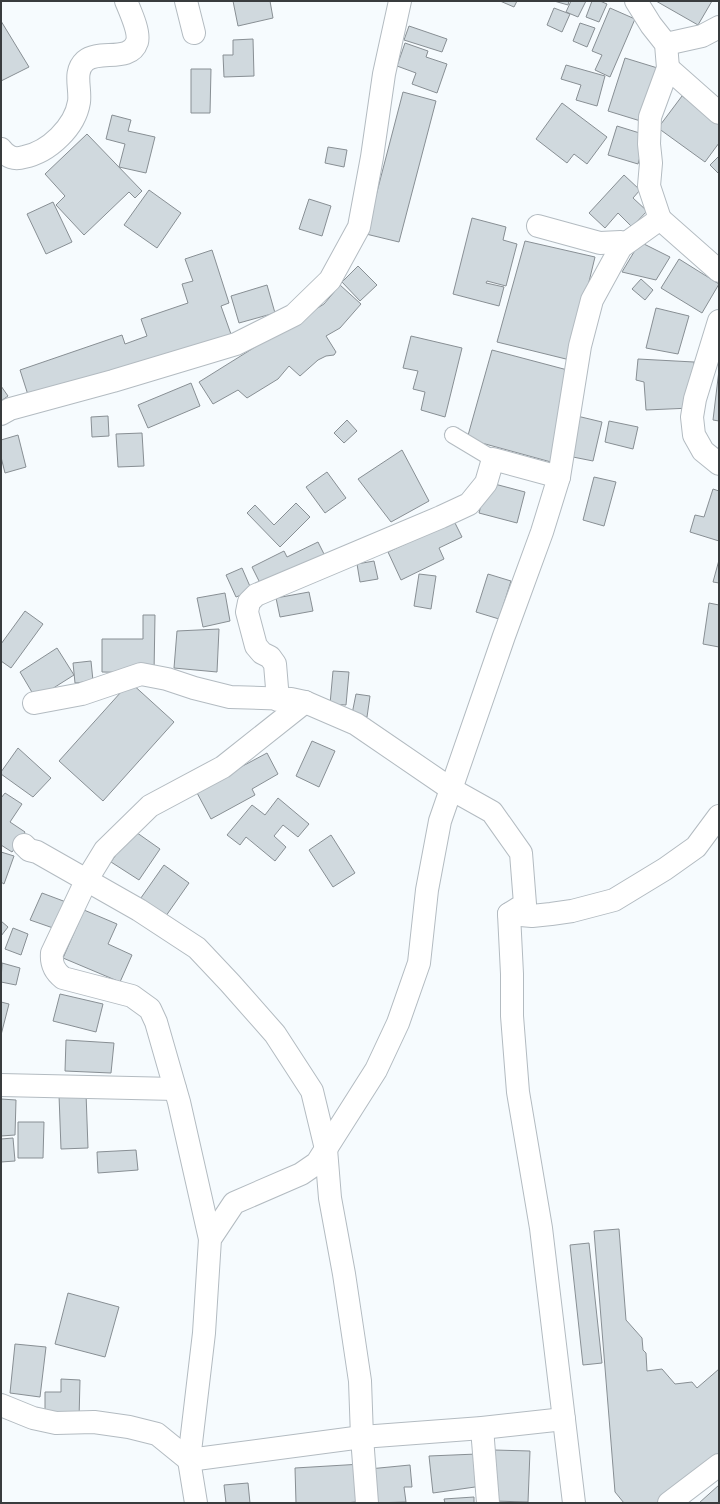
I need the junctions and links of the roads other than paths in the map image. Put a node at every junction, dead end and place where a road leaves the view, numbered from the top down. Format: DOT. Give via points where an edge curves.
graph roads {
  1 [pos="126,1"];
  2 [pos="186,1"];
  3 [pos="400,1"];
  4 [pos="636,1"];
  5 [pos="719,27"];
  6 [pos="194,33"];
  7 [pos="666,44"];
  8 [pos="668,68"];
  9 [pos="719,113"];
  10 [pos="1,148"];
  11 [pos="660,219"];
  12 [pos="538,226"];
  13 [pos="621,247"];
  14 [pos="719,271"];
  15 [pos="719,321"];
  16 [pos="1,414"];
  17 [pos="453,435"];
  18 [pos="493,459"];
  19 [pos="719,464"];
  20 [pos="559,477"];
  21 [pos="278,700"];
  22 [pos="305,702"];
  23 [pos="34,703"];
  24 [pos="451,789"];
  25 [pos="719,816"];
  26 [pos="24,845"];
  27 [pos="86,881"];
  28 [pos="509,914"];
  29 [pos="1,1085"];
  30 [pos="175,1089"];
  31 [pos="326,1149"];
  32 [pos="210,1238"];
  33 [pos="1,1405"];
  34 [pos="564,1420"];
  35 [pos="482,1428"];
  36 [pos="362,1437"];
  37 [pos="189,1460"];
  38 [pos="719,1465"];
  39 [pos="196,1503"];
  40 [pos="367,1503"];
  41 [pos="488,1503"];
  42 [pos="574,1503"];
  43 [pos="669,1503"];
  1 -- 10 [label="street" via="138,35 134,46 126,52 93,57 81,66 78,73 79,101 70,124 54,142 40,152 26,157 12,158"];
  2 -- 6 [label="street"];
  3 -- 16 [label="street" via="384,74 372,157 358,227 330,280 294,315 236,344 10,409"];
  4 -- 7 [label="street"];
  5 -- 7 [label="street" via="702,36"];
  7 -- 8 [label="street"];
  8 -- 9 [label="street"];
  8 -- 11 [label="street" via="650,117 648,186"];
  11 -- 13 [label="street"];
  11 -- 14 [label="street"];
  12 -- 13 [label="street" via="600,243 621,242"];
  13 -- 20 [label="street" via="592,300 580,346"];
  15 -- 19 [label="street" via="692,417 694,435 703,451"];
  17 -- 18 [label="lane"];
  18 -- 20 [label="street"];
  18 -- 21 [label="street" via="486,483 469,504 252,598 247,612 254,641 258,650 270,657 275,664"];
  20 -- 24 [label="street"];
  21 -- 22 [label="street"];
  21 -- 23 [label="street" via="230,697 141,674 82,694"];
  22 -- 24 [label="street" via="356,724"];
  22 -- 27 [label="street" via="223,767 150,806 105,850"];
  24 -- 28 [label="street" via="492,812 521,853 525,904"];
  24 -- 31 [label="street" via="440,821 428,882 419,963 398,1023 376,1070"];
  25 -- 28 [label="street" via="696,847 614,900 565,912 532,916"];
  26 -- 27 [label="street"];
  27 -- 30 [label="street" via="52,953 53,967 63,978 132,996 150,1009"];
  27 -- 31 [label="street" via="139,910 197,948 230,983 275,1034 312,1091"];
  28 -- 34 [label="street" via="512,1016 518,1092 542,1228"];
  29 -- 30 [label="street"];
  30 -- 32 [label="street"];
  31 -- 32 [label="street" via="317,1163 301,1174 234,1202"];
  31 -- 36 [label="street" via="330,1198 360,1381"];
  32 -- 37 [label="street" via="204,1333"];
  33 -- 37 [label="street" via="33,1418 56,1423 94,1422 157,1434"];
  34 -- 35 [label="street"];
  34 -- 42 [label="street"];
  35 -- 36 [label="street"];
  35 -- 41 [label="street"];
  36 -- 37 [label="street"];
  36 -- 40 [label="street"];
  37 -- 39 [label="street"];
  38 -- 43 [label="street"];
}
